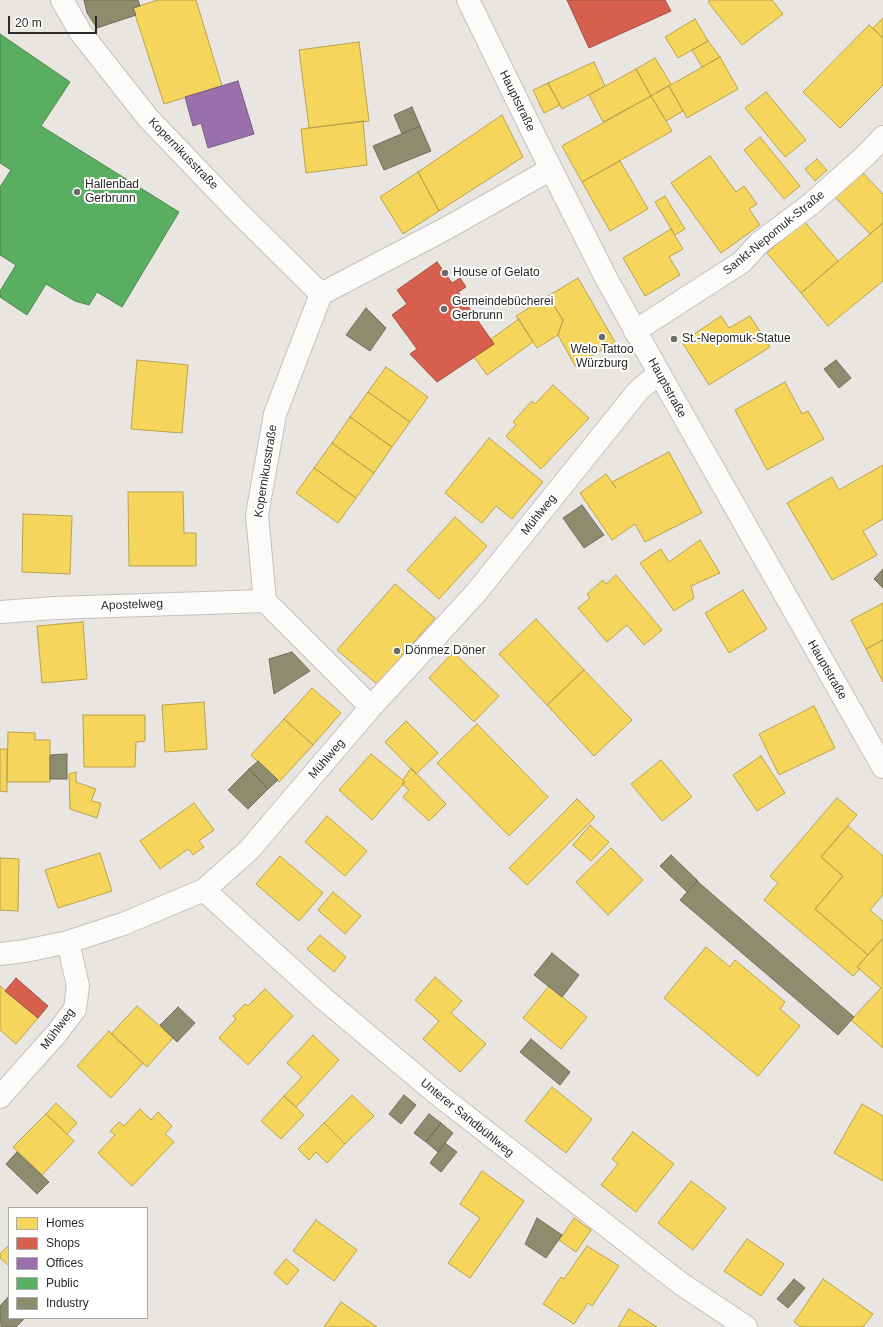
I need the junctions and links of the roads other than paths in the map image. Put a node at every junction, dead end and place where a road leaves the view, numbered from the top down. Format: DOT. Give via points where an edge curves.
graph roads {
  1 [pos="62,0"];
  2 [pos="468,0"];
  3 [pos="883,137"];
  4 [pos="551,169"];
  5 [pos="321,294"];
  6 [pos="635,331"];
  7 [pos="659,373"];
  8 [pos="265,601"];
  9 [pos="0,612"];
  10 [pos="371,707"];
  11 [pos="883,767"];
  12 [pos="204,890"];
  13 [pos="68,942"];
  14 [pos="0,954"];
  15 [pos="0,1097"];
  16 [pos="746,1327"];
  1 -- 5 [label="street, Kopernikusstraße" via="81,33 148,118"];
  2 -- 4 [label="street, Hauptstraße"];
  3 -- 6 [label="street, Sankt-Nepomuk-Straße" via="811,204 759,243 742,262"];
  4 -- 5 [label="street" via="447,228"];
  4 -- 6 [label="street, Hauptstraße"];
  5 -- 8 [label="street, Kopernikusstraße" via="275,414 257,515"];
  6 -- 7 [label="street, Hauptstraße"];
  7 -- 10 [label="street, Mühlweg" via="638,391 475,594"];
  7 -- 11 [label="street, Hauptstraße"];
  8 -- 9 [label="street, Apostelweg"];
  8 -- 10 [label="street"];
  10 -- 12 [label="street, Mühlweg" via="249,850"];
  12 -- 13 [label="street, Mühlweg" via="123,924"];
  12 -- 16 [label="street, Unterer Sandbühlweg" via="323,998 442,1097 674,1278"];
  13 -- 14 [label="street"];
  13 -- 15 [label="street, Mühlweg" via="78,986 75,1009"];
}
